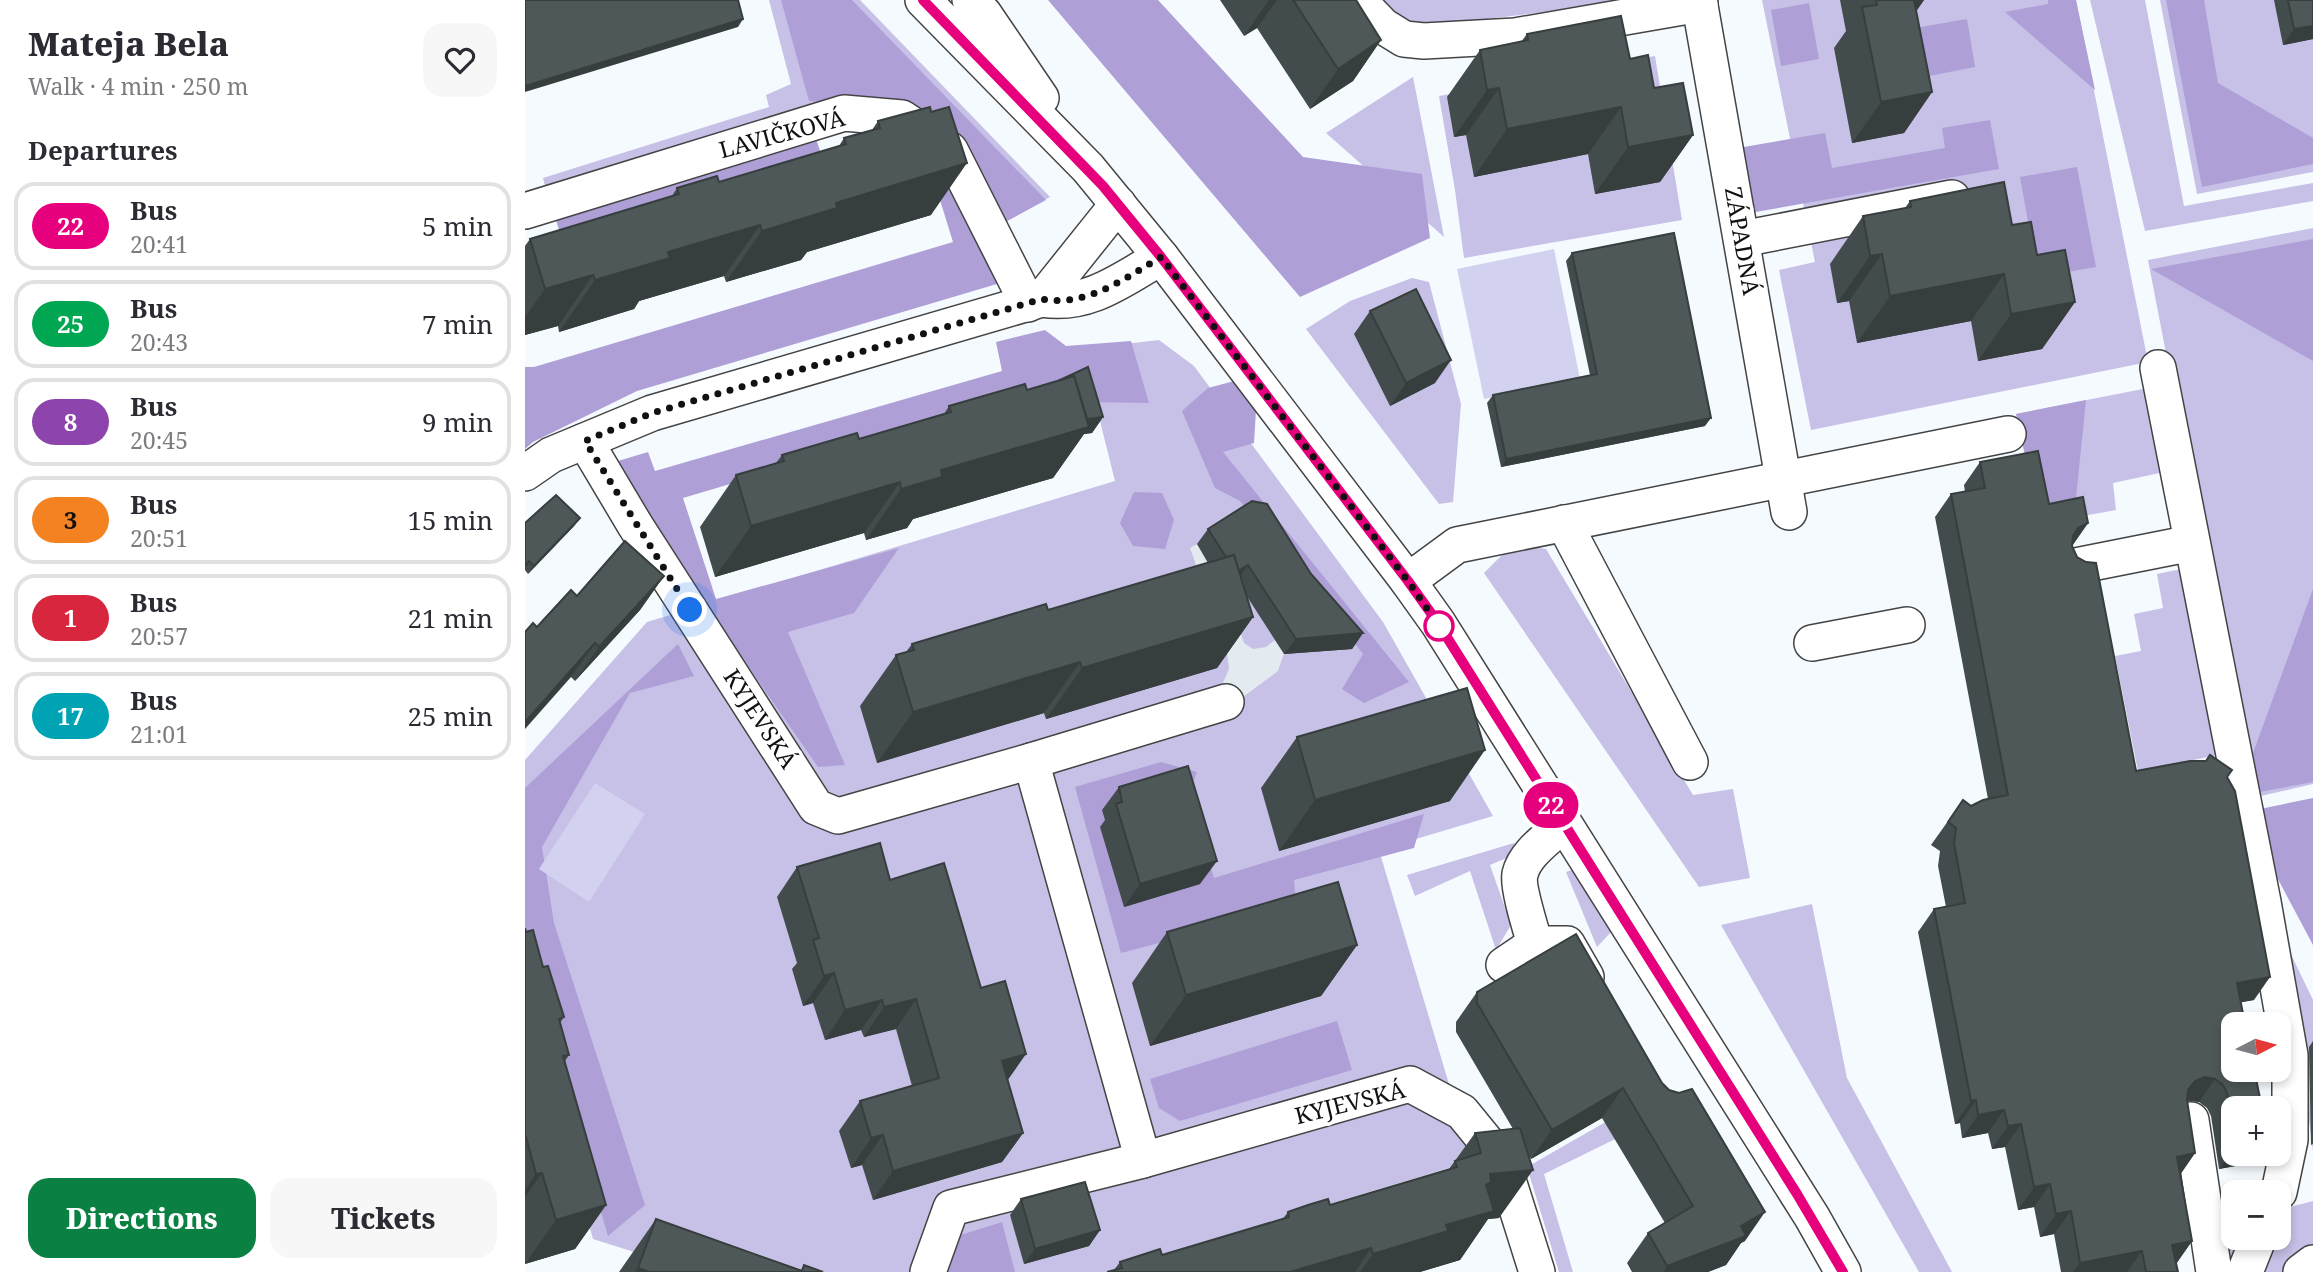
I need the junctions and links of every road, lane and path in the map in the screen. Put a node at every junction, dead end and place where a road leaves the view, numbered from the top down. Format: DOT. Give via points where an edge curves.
graph roads {
  1 [pos="923,0"];
  2 [pos="971,0"];
  3 [pos="1358,0"];
  4 [pos="1699,2"];
  5 [pos="1088,167"];
  6 [pos="1976,194"];
  7 [pos="1118,204"];
  8 [pos="525,211"];
  9 [pos="1742,239"];
  10 [pos="1161,257"];
  11 [pos="1035,301"];
  12 [pos="2158,368"];
  13 [pos="2008,434"];
  14 [pos="585,441"];
  15 [pos="525,473"];
  16 [pos="1786,496"];
  17 [pos="1564,523"];
  18 [pos="2192,543"];
  19 [pos="2076,566"];
  20 [pos="1408,581"];
  21 [pos="1907,625"];
  22 [pos="1812,643"];
  23 [pos="1226,702"];
  24 [pos="1031,761"];
  25 [pos="1690,762"];
  26 [pos="1563,824"];
  27 [pos="1535,944"];
  28 [pos="1504,965"];
  29 [pos="1600,1001"];
  30 [pos="2190,1120"];
  31 [pos="1143,1160"];
  32 [pos="2282,1180"];
  33 [pos="2254,1250"];
  34 [pos="2313,1263"];
  35 [pos="1839,1271"];
  36 [pos="928,1272"];
  37 [pos="1537,1272"];
  38 [pos="2214,1272"];
  39 [pos="2245,1272"];
  40 [pos="2301,1272"];
  1 -- 5 [label="street"];
  2 -- 5 [label="street"];
  3 -- 4 [label="street, ZÁPADNÁ" via="1383,26 1404,39 1424,41 1515,36"];
  4 -- 9 [label="street, ZÁPADNÁ"];
  5 -- 7 [label="street"];
  6 -- 9 [label="street"];
  7 -- 10 [label="street"];
  7 -- 11 [label="street"];
  8 -- 11 [label="street, LAVIČKOVÁ" via="844,113 902,118 950,150"];
  9 -- 16 [label="street, ZÁPADNÁ"];
  10 -- 11 [label="street" via="1084,298"];
  10 -- 20 [label="street"];
  11 -- 14 [label="street" via="652,413"];
  12 -- 18 [label="street"];
  13 -- 16 [label="street"];
  14 -- 15 [label="street" via="551,455"];
  14 -- 24 [label="street, KYJEVSKÁ" via="816,807 838,816"];
  16 -- 17 [label="street"];
  17 -- 20 [label="street" via="1457,545"];
  17 -- 25 [label="street"];
  18 -- 19 [label="street"];
  18 -- 32 [label="street" via="2290,1055 2290,1140"];
  20 -- 26 [label="street"];
  21 -- 22 [label="street"];
  23 -- 24 [label="street, KYJEVSKÁ"];
  24 -- 31 [label="street"];
  26 -- 27 [label="street" via="1531,855 1519,875"];
  26 -- 35 [label="street" via="1812,1217"];
  27 -- 28 [label="street"];
  27 -- 29 [label="street" via="1567,944"];
  30 -- 38 [label="street"];
  31 -- 36 [label="street, KYJEVSKÁ" via="951,1208"];
  31 -- 37 [label="street, KYJEVSKÁ" via="1410,1084 1462,1112 1502,1161"];
  33 -- 39 [label="street"];
  34 -- 40 [label="street"];
}
